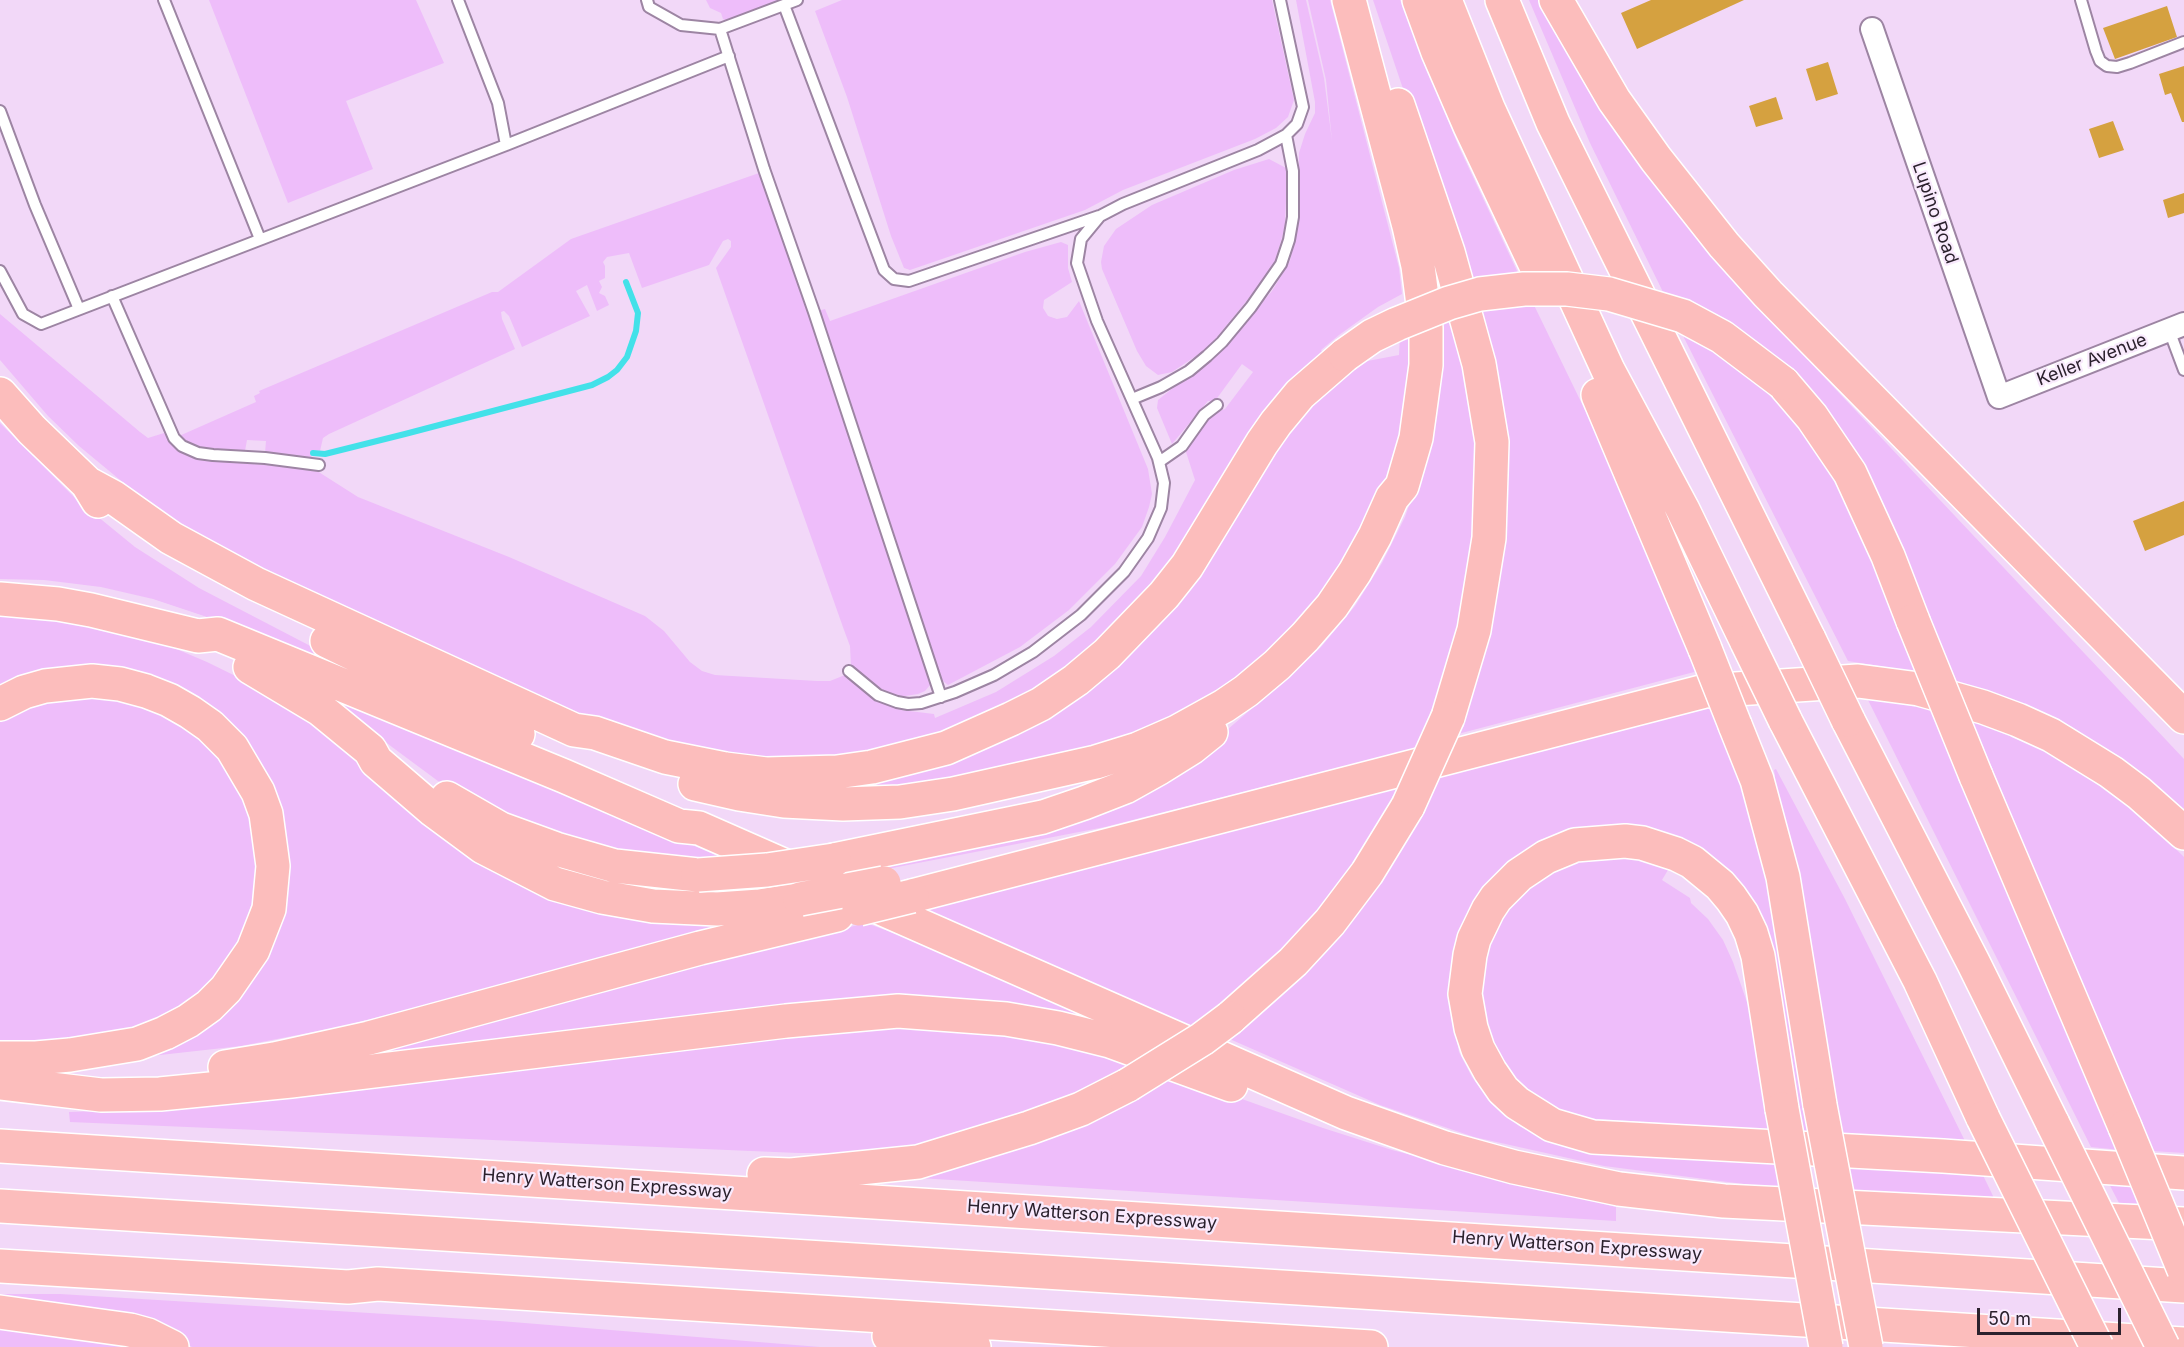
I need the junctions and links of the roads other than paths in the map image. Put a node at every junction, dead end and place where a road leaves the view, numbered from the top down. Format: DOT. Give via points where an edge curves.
graph roads {
  1 [pos="164,0"];
  2 [pos="458,0"];
  3 [pos="646,0"];
  4 [pos="798,0"];
  5 [pos="1280,0"];
  6 [pos="1419,0"];
  7 [pos="1445,0"];
  8 [pos="1502,0"];
  9 [pos="1556,0"];
  10 [pos="2082,0"];
  11 [pos="784,5"];
  12 [pos="1352,13"];
  13 [pos="720,29"];
  14 [pos="1872,29"];
  15 [pos="2184,42"];
  16 [pos="729,56"];
  17 [pos="0,111"];
  18 [pos="1286,135"];
  19 [pos="506,145"];
  20 [pos="1100,216"];
  21 [pos="260,239"];
  22 [pos="0,271"];
  23 [pos="112,296"];
  24 [pos="79,309"];
  25 [pos="2176,327"];
  26 [pos="2184,370"];
  27 [pos="0,394"];
  28 [pos="1999,397"];
  29 [pos="1132,399"];
  30 [pos="1217,405"];
  31 [pos="1158,462"];
  32 [pos="319,465"];
  33 [pos="87,483"];
  34 [pos="1402,486"];
  35 [pos="2041,572"];
  36 [pos="0,599"];
  37 [pos="198,636"];
  38 [pos="849,671"];
  39 [pos="941,697"];
  40 [pos="0,704"];
  41 [pos="2184,717"];
  42 [pos="574,730"];
  43 [pos="2184,743"];
  44 [pos="370,750"];
  45 [pos="699,828"];
  46 [pos="2184,833"];
  47 [pos="898,889"];
  48 [pos="0,1058"];
  49 [pos="0,1078"];
  50 [pos="0,1083"];
  51 [pos="1346,1113"];
  52 [pos="0,1146"];
  53 [pos="261,1162"];
  54 [pos="2184,1173"];
  55 [pos="0,1206"];
  56 [pos="2184,1224"];
  57 [pos="0,1266"];
  58 [pos="2184,1270"];
  59 [pos="2184,1286"];
  60 [pos="348,1287"];
  61 [pos="0,1312"];
  62 [pos="2184,1344"];
  63 [pos="172,1347"];
  64 [pos="974,1347"];
  65 [pos="1371,1347"];
  66 [pos="1826,1347"];
  67 [pos="1866,1347"];
  68 [pos="2097,1347"];
  69 [pos="2163,1347"];
  1 -- 21 [label="lane"];
  2 -- 19 [label="lane" via="498,102"];
  3 -- 13 [label="lane" via="649,7 681,25"];
  4 -- 11 [label="lane"];
  5 -- 18 [label="lane" via="1303,107 1298,124"];
  6 -- 67 [label="highway, bridge" via="1498,189 1607,412 1757,780 1783,877 1820,1105"];
  7 -- 68 [label="highway, bridge" via="1488,108 1608,370 1683,510 1785,720 1920,981"];
  8 -- 69 [label="highway, bridge" via="1553,123"];
  9 -- 35 [label="highway" via="1614,100 1724,245"];
  10 -- 15 [label="lane" via="2096,51 2106,66 2117,67"];
  11 -- 13 [label="lane"];
  11 -- 20 [label="lane" via="884,270 894,279 909,281"];
  12 -- 34 [label="highway" via="1409,226 1426,328 1422,405"];
  12 -- 53 [label="highway, bridge" via="1381,52 1448,252 1479,364 1492,442 1489,538 1474,630 1448,717 1408,806 1367,873 1293,962 1202,1039 1128,1085 1039,1125 918,1162 791,1175 310,1144"];
  13 -- 16 [label="lane"];
  14 -- 28 [label="street, Lupino Road"];
  16 -- 19 [label="lane"];
  16 -- 39 [label="lane"];
  17 -- 24 [label="lane"];
  18 -- 20 [label="lane"];
  18 -- 29 [label="lane" via="1293,171 1293,217 1281,264 1251,307 1207,356 1189,371"];
  19 -- 21 [label="lane"];
  20 -- 29 [label="lane" via="1081,239 1077,263 1097,321"];
  21 -- 23 [label="lane"];
  22 -- 24 [label="lane" via="23,315 41,324"];
  23 -- 24 [label="lane"];
  23 -- 32 [label="lane" via="174,438 182,446 198,453"];
  25 -- 26 [label="lane"];
  25 -- 28 [label="street, Keller Avenue"];
  27 -- 33 [label="highway"];
  29 -- 31 [label="lane"];
  30 -- 31 [label="lane" via="1204,415 1182,446"];
  31 -- 39 [label="lane" via="1164,483 1161,508 1148,538 1124,572 1081,615 1033,652 994,675"];
  33 -- 42 [label="highway" via="171,538 256,584"];
  33 -- 45 [label="highway" via="105,511 182,567 685,815"];
  34 -- 42 [label="highway" via="1332,606 1277,665 1246,691 1200,720 1138,749 952,794 900,802 843,804 784,801 697,785 584,741"];
  34 -- 44 [label="highway, bridge" via="1402,501 1391,527 1344,607 1284,673 1191,748 1125,787 1043,817 767,870 698,874 615,866 501,829 435,792 384,754"];
  35 -- 41 [label="highway"];
  35 -- 43 [label="highway" via="2099,653"];
  36 -- 37 [label="highway" via="92,610"];
  37 -- 44 [label="highway" via="212,649 257,670 320,709"];
  37 -- 45 [label="highway" via="218,634 679,826"];
  38 -- 39 [label="lane" via="878,695 897,702 921,703"];
  40 -- 48 [label="highway" via="45,686 92,681 146,691 176,704 210,726 232,748 266,814 273,866 269,909 253,950 226,989 188,1021 137,1044 70,1055"];
  42 -- 58 [label="highway, bridge" via="695,764 766,774 872,767 956,743 1041,704 1076,680 1142,621 1187,566 1276,423 1300,394 1372,336 1449,303 1480,294 1524,289 1609,294 1683,316 1722,337 1783,383 1850,473"];
  44 -- 47 [label="highway, bridge" via="376,762 483,847 555,884 602,897 653,906 717,909"];
  45 -- 51 [label="highway"];
  46 -- 47 [label="highway" via="2139,792 2051,735 1983,707 1919,689 1858,681 1705,691 990,875 920,876"];
  47 -- 49 [label="highway, bridge" via="837,915 369,1038 274,1059 150,1075"];
  50 -- 51 [label="highway" via="101,1095 160,1094 898,1011 1006,1019 1058,1028 1110,1041 1280,1103"];
  51 -- 56 [label="highway" via="1445,1148 1514,1167 1653,1194 1758,1204"];
  52 -- 53 [label="highway, Henry Watterson Expressway"];
  53 -- 59 [label="highway, Henry Watterson Expressway"];
  54 -- 66 [label="highway, bridge" via="1931,1155 1593,1137 1552,1125 1503,1090 1482,1056 1471,1028 1465,994 1474,939 1488,910 1519,875 1546,857 1590,842 1642,843 1692,862 1720,885 1742,914 1758,956 1782,1109"];
  55 -- 62 [label="highway"];
  57 -- 60 [label="highway"];
  60 -- 64 [label="highway" via="378,1299 809,1327"];
  60 -- 65 [label="highway" via="378,1284"];
  61 -- 63 [label="highway" via="130,1330"];
}
